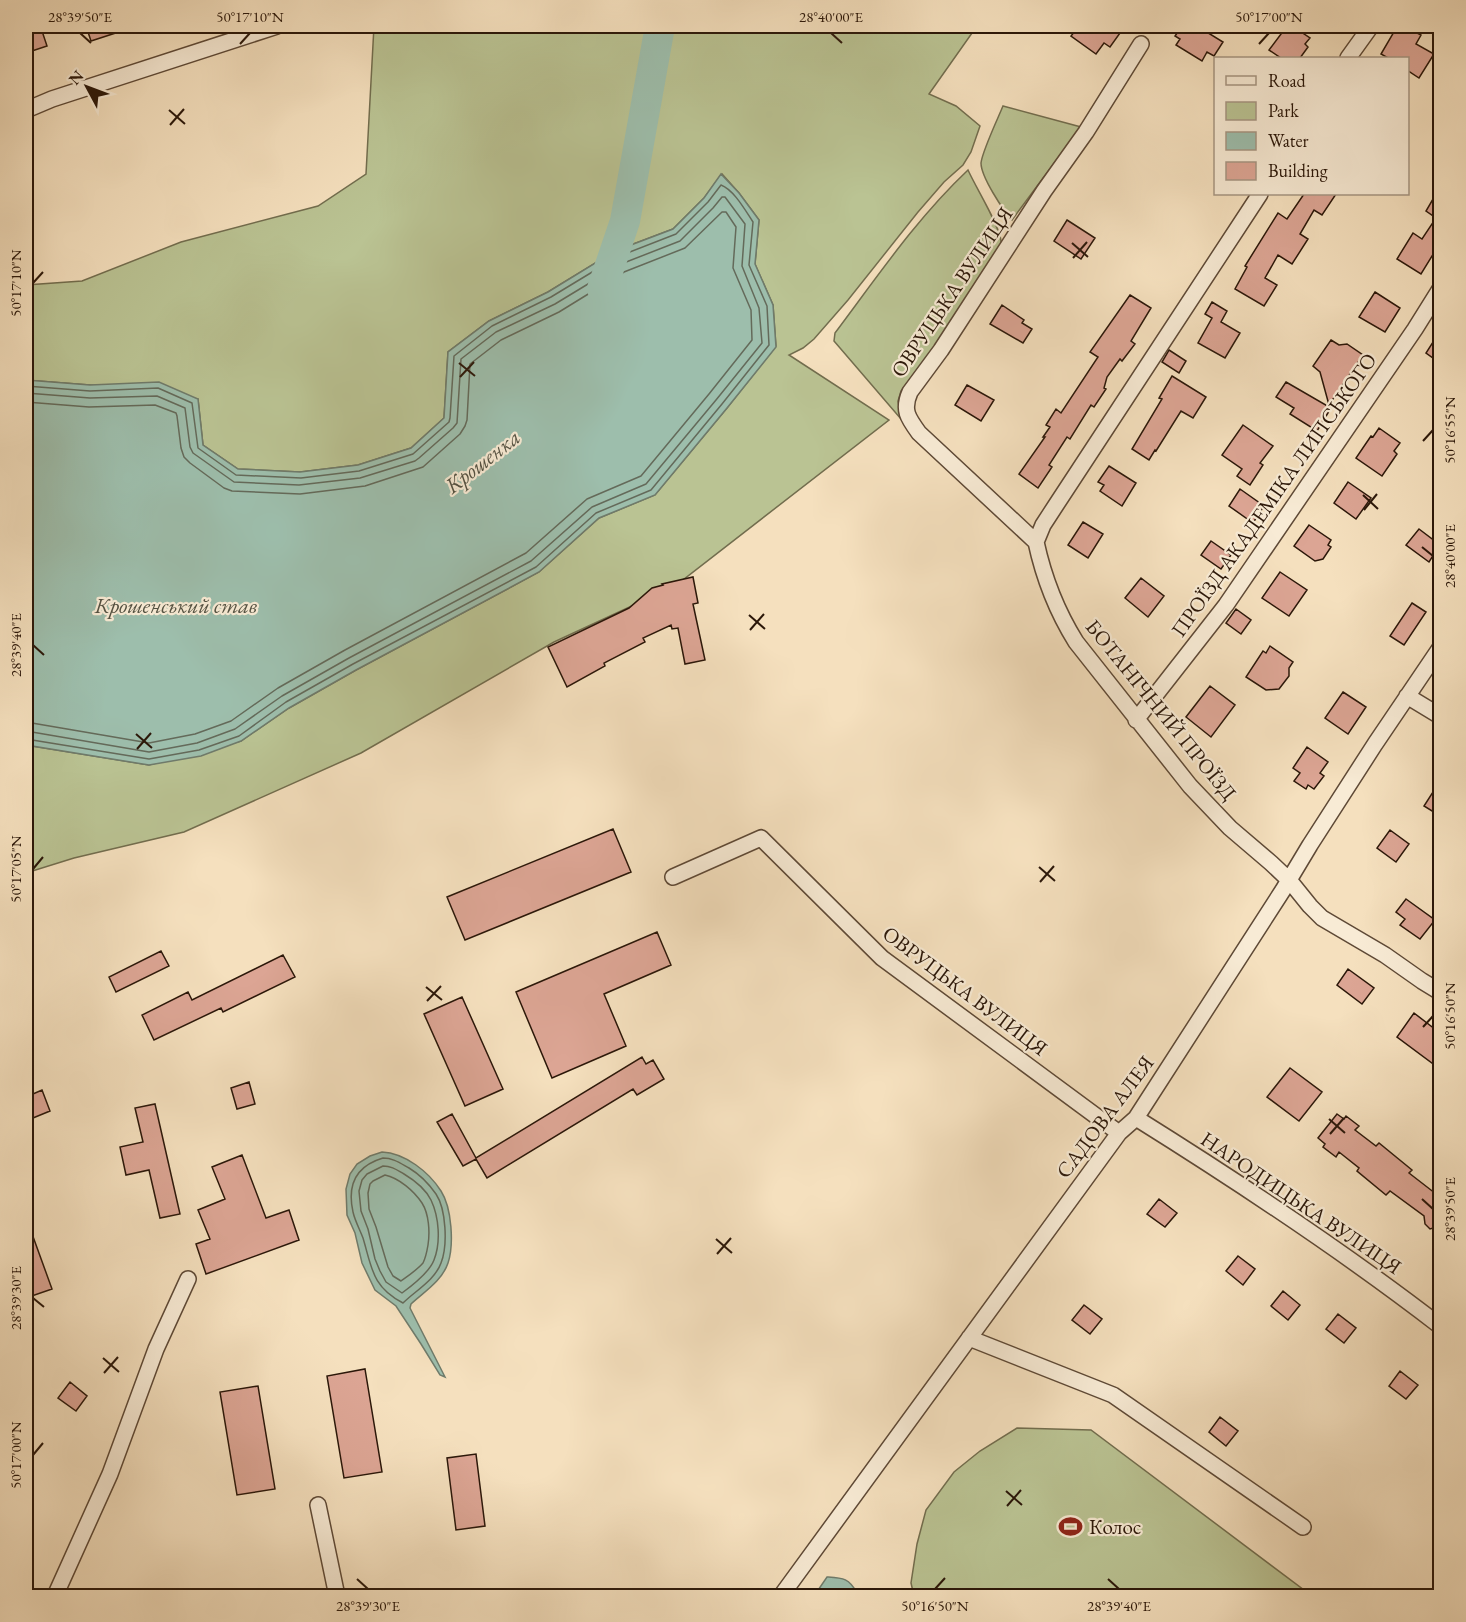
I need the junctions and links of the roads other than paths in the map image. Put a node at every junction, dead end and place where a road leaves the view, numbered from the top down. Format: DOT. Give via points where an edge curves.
graph roads {
  1 [pos="277,26"];
  2 [pos="1371,26"];
  3 [pos="1141,44"];
  4 [pos="1349,57"];
  5 [pos="26,110"];
  6 [pos="1259,195"];
  7 [pos="1440,290"];
  8 [pos="1036,542"];
  9 [pos="1440,648"];
  10 [pos="1407,696"];
  11 [pos="1440,716"];
  12 [pos="1136,720"];
  13 [pos="673,877"];
  14 [pos="1289,880"];
  15 [pos="1440,992"];
  16 [pos="1136,1118"];
  17 [pos="1119,1132"];
  18 [pos="188,1280"];
  19 [pos="1440,1326"];
  20 [pos="969,1338"];
  21 [pos="318,1505"];
  22 [pos="1304,1527"];
  23 [pos="55,1596"];
  24 [pos="337,1596"];
  25 [pos="781,1596"];
  1 -- 5 [label="street"];
  2 -- 4 [label="street"];
  3 -- 8 [label="street, ОВРУЦЬКА ВУЛИЦЯ" via="907,400 907,414 919,434"];
  6 -- 8 [label="street" via="1043,525"];
  7 -- 12 [label="street, ПРОЇЗД АКАДЕМІКА ЛИПСЬКОГО" via="1226,605"];
  8 -- 12 [label="street, БОТАНІЧНИЙ ПРОЇЗД" via="1063,621"];
  9 -- 10 [label="street, САДОВА АЛЕЯ"];
  10 -- 11 [label="street"];
  10 -- 14 [label="street, САДОВА АЛЕЯ"];
  12 -- 14 [label="street, БОТАНІЧНИЙ ПРОЇЗД" via="1230,828"];
  13 -- 17 [label="street, ОВРУЦЬКА ВУЛИЦЯ" via="761,838 882,958"];
  14 -- 15 [label="street, БОТАНІЧНИЙ ПРОЇЗД" via="1322,918"];
  14 -- 16 [label="street, САДОВА АЛЕЯ"];
  16 -- 17 [label="street, САДОВА АЛЕЯ"];
  16 -- 19 [label="street, НАРОДИЦЬКА ВУЛИЦЯ" via="1329,1244"];
  17 -- 20 [label="street, САДОВА АЛЕЯ"];
  18 -- 23 [label="street" via="156,1349 110,1474"];
  20 -- 22 [label="street" via="1113,1395"];
  20 -- 25 [label="street, САДОВА АЛЕЯ"];
  21 -- 24 [label="street"];
}
